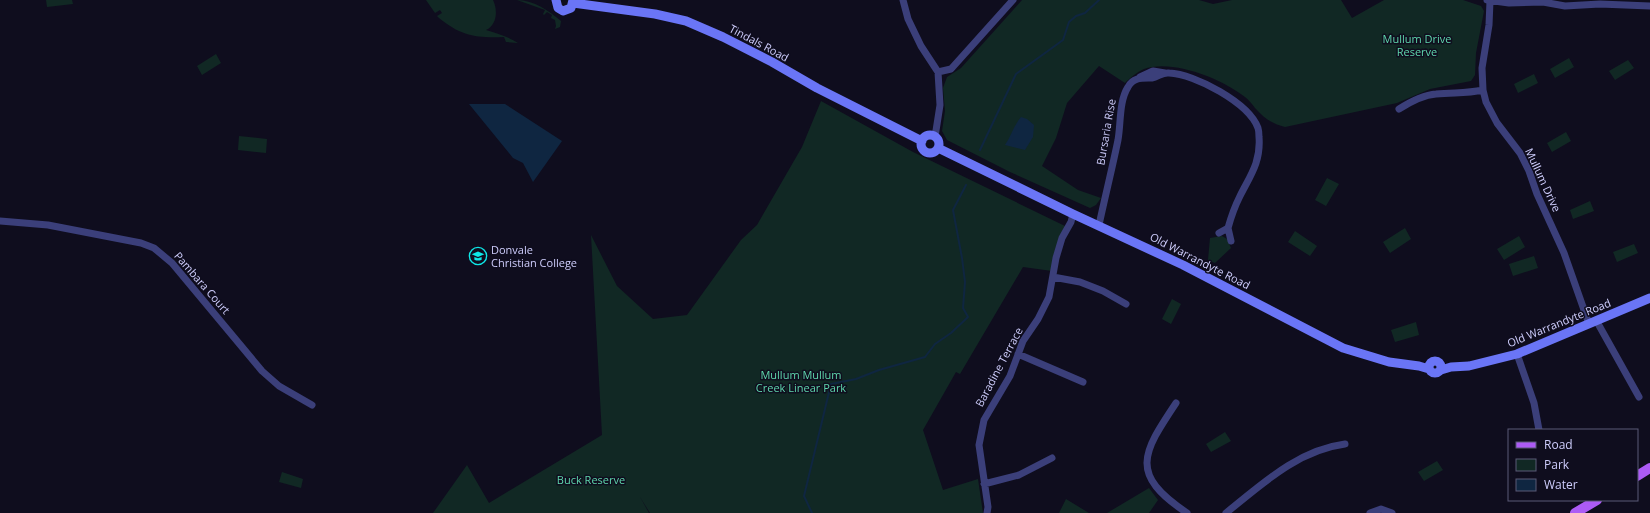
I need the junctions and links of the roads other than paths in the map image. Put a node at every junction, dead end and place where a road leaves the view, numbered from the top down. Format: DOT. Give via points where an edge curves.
graph roads {
  1 [pos="556,0"];
  2 [pos="904,0"];
  3 [pos="1013,0"];
  4 [pos="1489,0"];
  5 [pos="573,1"];
  6 [pos="1611,2"];
  7 [pos="1650,6"];
  8 [pos="938,72"];
  9 [pos="1483,90"];
  10 [pos="1399,109"];
  11 [pos="935,137"];
  12 [pos="922,141"];
  13 [pos="938,148"];
  14 [pos="1073,214"];
  15 [pos="0,221"];
  16 [pos="1099,226"];
  17 [pos="1228,228"];
  18 [pos="1219,233"];
  19 [pos="1231,240"];
  20 [pos="1053,276"];
  21 [pos="1650,298"];
  22 [pos="1126,304"];
  23 [pos="1592,322"];
  24 [pos="1018,354"];
  25 [pos="1517,354"];
  26 [pos="1083,382"];
  27 [pos="1639,397"];
  28 [pos="1176,403"];
  29 [pos="312,405"];
  30 [pos="1540,429"];
  31 [pos="1345,444"];
  32 [pos="1052,458"];
  33 [pos="1650,468"];
  34 [pos="1638,475"];
  35 [pos="984,484"];
  36 [pos="1594,501"];
  37 [pos="987,513"];
  38 [pos="1187,513"];
  39 [pos="1226,513"];
  40 [pos="1370,513"];
  41 [pos="1392,513"];
  42 [pos="1575,513"];
  1 -- 5 [label="main road" via="558,8 563,11 571,8"];
  2 -- 8 [label="street" via="908,20"];
  3 -- 8 [label="street" via="951,69"];
  4 -- 6 [label="street" via="1509,3 1543,2 1565,6"];
  4 -- 9 [label="street, Mullum Drive" via="1489,25 1482,68"];
  5 -- 12 [label="main road, Tindals Road" via="655,14 691,23"];
  6 -- 7 [label="street"];
  8 -- 11 [label="street" via="940,105"];
  9 -- 10 [label="street" via="1427,96"];
  9 -- 23 [label="street, Mullum Drive" via="1491,113 1520,153 1529,171"];
  11 -- 12 [label="main road" via="928,136"];
  11 -- 13 [label="main road" via="939,143"];
  12 -- 13 [label="main road" via="926,152 932,153"];
  13 -- 14 [label="main road, Old Warrandyte Road"];
  14 -- 16 [label="main road, Old Warrandyte Road"];
  14 -- 20 [label="street, Baradine Terrace" via="1062,238"];
  15 -- 29 [label="street, Pambara Court" via="48,225 141,243 154,248 172,263 262,371 279,386"];
  16 -- 17 [label="street, Bursaria Rise" via="1128,86 1138,78 1165,73 1187,76 1218,90 1235,101 1258,128 1258,160 1239,197"];
  16 -- 25 [label="main road, Old Warrandyte Road" via="1183,265 1343,348 1389,362 1430,366 1436,361 1441,367 1469,366"];
  17 -- 18 [label="street"];
  17 -- 19 [label="street"];
  20 -- 22 [label="street" via="1080,282"];
  20 -- 24 [label="street, Baradine Terrace" via="1049,297"];
  21 -- 23 [label="main road, Old Warrandyte Road"];
  23 -- 25 [label="main road, Old Warrandyte Road"];
  23 -- 27 [label="street, Mullum Drive"];
  24 -- 26 [label="street"];
  24 -- 35 [label="street, Baradine Terrace" via="1010,376 984,420 979,445"];
  25 -- 30 [label="street" via="1534,403"];
  28 -- 38 [label="street" via="1154,436 1147,464 1150,479 1159,491"];
  31 -- 39 [label="street" via="1316,451 1292,463 1275,473"];
  32 -- 35 [label="street" via="1019,475"];
  33 -- 34 [label="main road"];
  35 -- 37 [label="street, Baradine Terrace"];
  36 -- 42 [label="main road"];
  40 -- 41 [label="street" via="1381,509"];
}
